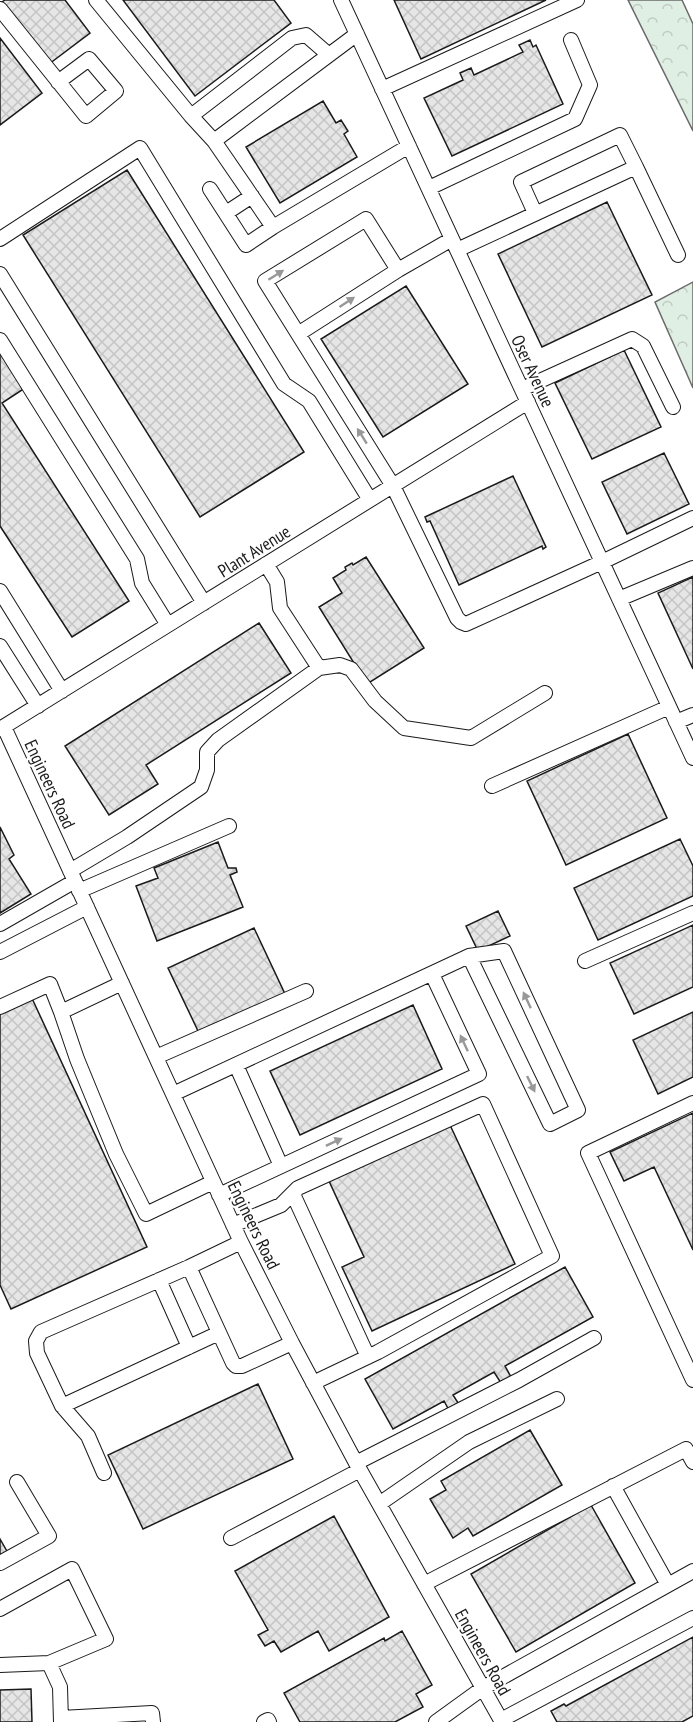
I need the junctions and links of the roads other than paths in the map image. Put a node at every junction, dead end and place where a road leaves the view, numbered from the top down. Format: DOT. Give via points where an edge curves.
graph roads {
  1 [pos="96,0"];
  2 [pos="341,0"];
  3 [pos="577,0"];
  4 [pos="0,9"];
  5 [pos="357,34"];
  6 [pos="571,40"];
  7 [pos="329,55"];
  8 [pos="58,82"];
  9 [pos="382,89"];
  10 [pos="191,116"];
  11 [pos="214,141"];
  12 [pos="409,146"];
  13 [pos="636,167"];
  14 [pos="429,188"];
  15 [pos="210,189"];
  16 [pos="252,196"];
  17 [pos="226,213"];
  18 [pos="535,213"];
  19 [pos="273,227"];
  20 [pos="0,239"];
  21 [pos="455,244"];
  22 [pos="678,255"];
  23 [pos="398,270"];
  24 [pos="0,274"];
  25 [pos="298,334"];
  26 [pos="0,340"];
  27 [pos="522,389"];
  28 [pos="528,402"];
  29 [pos="673,407"];
  30 [pos="393,486"];
  31 [pos="370,500"];
  32 [pos="693,518"];
  33 [pos="602,562"];
  34 [pos="266,564"];
  35 [pos="693,568"];
  36 [pos="0,591"];
  37 [pos="619,599"];
  38 [pos="204,603"];
  39 [pos="168,625"];
  40 [pos="0,646"];
  41 [pos="319,668"];
  42 [pos="62,691"];
  43 [pos="545,693"];
  44 [pos="38,706"];
  45 [pos="669,707"];
  46 [pos="693,715"];
  47 [pos="676,722"];
  48 [pos="2,728"];
  49 [pos="693,758"];
  50 [pos="492,786"];
  51 [pos="229,826"];
  52 [pos="75,881"];
  53 [pos="87,907"];
  54 [pos="693,913"];
  55 [pos="0,924"];
  56 [pos="0,952"];
  57 [pos="469,956"];
  58 [pos="585,961"];
  59 [pos="432,974"];
  60 [pos="122,983"];
  61 [pos="306,991"];
  62 [pos="0,1007"];
  63 [pos="61,1012"];
  64 [pos="156,1057"];
  65 [pos="236,1065"];
  66 [pos="173,1095"];
  67 [pos="693,1104"];
  68 [pos="281,1166"];
  69 [pos="213,1182"];
  70 [pos="293,1194"];
  71 [pos="219,1195"];
  72 [pos="233,1225"];
  73 [pos="241,1242"];
  74 [pos="189,1267"];
  75 [pos="159,1280"];
  76 [pos="219,1332"];
  77 [pos="594,1338"];
  78 [pos="292,1343"];
  79 [pos="189,1347"];
  80 [pos="368,1357"];
  81 [pos="693,1380"];
  82 [pos="313,1383"];
  83 [pos="557,1399"];
  84 [pos="62,1406"];
  85 [pos="693,1462"];
  86 [pos="358,1467"];
  87 [pos="104,1473"];
  88 [pos="17,1482"];
  89 [pos="613,1486"];
  90 [pos="379,1504"];
  91 [pos="231,1538"];
  92 [pos="0,1563"];
  93 [pos="693,1571"];
  94 [pos="424,1584"];
  95 [pos="668,1585"];
  96 [pos="0,1609"];
  97 [pos="693,1618"];
  98 [pos="49,1663"];
  99 [pos="0,1665"];
  100 [pos="483,1688"];
  101 [pos="61,1720"];
  102 [pos="502,1721"];
  103 [pos="153,1722"];
  104 [pos="264,1722"];
  105 [pos="269,1722"];
  106 [pos="436,1722"];
  1 -- 10 [label="street"];
  2 -- 5 [label="street, Oser Avenue"];
  3 -- 9 [label="street"];
  4 -- 8 [label="street"];
  5 -- 7 [label="street"];
  5 -- 9 [label="street, Oser Avenue"];
  6 -- 14 [label="street" via="590,85 576,119"];
  7 -- 10 [label="street" via="306,35 292,38"];
  7 -- 11 [label="street"];
  9 -- 12 [label="street, Oser Avenue"];
  10 -- 11 [label="street"];
  11 -- 16 [label="street"];
  12 -- 14 [label="street, Oser Avenue"];
  12 -- 19 [label="street"];
  13 -- 18 [label="street"];
  13 -- 18 [label="street" via="620,135 521,182"];
  13 -- 22 [label="street"];
  14 -- 21 [label="street, Oser Avenue"];
  15 -- 17 [label="street"];
  16 -- 17 [label="street"];
  16 -- 19 [label="street"];
  17 -- 19 [label="street" via="246,244"];
  18 -- 21 [label="street"];
  20 -- 31 [label="street" via="140,148 284,384 309,401"];
  21 -- 23 [label="street"];
  21 -- 27 [label="street, Oser Avenue"];
  25 -- 23 [label="street, one-way"];
  25 -- 23 [label="street, one-way" via="265,281 366,219"];
  24 -- 38 [label="street"];
  30 -- 25 [label="street, one-way"];
  26 -- 39 [label="street" via="137,559 142,583"];
  27 -- 28 [label="street, Oser Avenue"];
  27 -- 29 [label="street" via="632,339 643,346"];
  28 -- 30 [label="street, Plant Avenue"];
  28 -- 33 [label="street, Oser Avenue"];
  30 -- 31 [label="street, Plant Avenue"];
  30 -- 33 [label="street" via="460,622 466,624"];
  31 -- 34 [label="street, Plant Avenue"];
  32 -- 33 [label="street"];
  33 -- 37 [label="street, Oser Avenue"];
  34 -- 38 [label="street, Plant Avenue"];
  34 -- 41 [label="street" via="277,582 280,608"];
  35 -- 37 [label="street"];
  36 -- 42 [label="street"];
  37 -- 45 [label="street, Oser Avenue"];
  38 -- 39 [label="street, Plant Avenue"];
  39 -- 42 [label="street, Plant Avenue"];
  40 -- 44 [label="street"];
  41 -- 43 [label="street" via="340,665 351,669 375,701 404,728 471,738"];
  41 -- 52 [label="street" via="218,740 207,752 207,770 201,787 127,837"];
  42 -- 44 [label="street, Plant Avenue"];
  44 -- 48 [label="street, Plant Avenue"];
  45 -- 47 [label="street, Oser Avenue"];
  45 -- 50 [label="street"];
  46 -- 47 [label="street"];
  47 -- 49 [label="street, Oser Avenue"];
  48 -- 52 [label="street, Engineers Road"];
  51 -- 52 [label="street"];
  52 -- 53 [label="street, Engineers Road"];
  52 -- 55 [label="street"];
  53 -- 56 [label="street"];
  53 -- 60 [label="street, Engineers Road"];
  54 -- 58 [label="street"];
  57 -- 57 [label="street, one-way" via="550,1124 578,1110 504,951"];
  57 -- 59 [label="street"];
  59 -- 65 [label="street"];
  68 -- 59 [label="street, one-way" via="479,1074"];
  60 -- 63 [label="street"];
  60 -- 64 [label="street, Engineers Road"];
  61 -- 64 [label="street"];
  62 -- 63 [label="street" via="50,984"];
  63 -- 69 [label="street" via="116,1154 146,1214"];
  64 -- 66 [label="street, Engineers Road"];
  65 -- 66 [label="street"];
  65 -- 68 [label="street"];
  66 -- 69 [label="street, Engineers Road"];
  67 -- 81 [label="street" via="588,1153"];
  68 -- 71 [label="street"];
  69 -- 71 [label="street, Engineers Road"];
  70 -- 72 [label="street" via="281,1205"];
  70 -- 80 [label="street"];
  70 -- 80 [label="street" via="298,1188 483,1104 552,1256"];
  71 -- 72 [label="street, Engineers Road"];
  72 -- 73 [label="street, Engineers Road"];
  73 -- 74 [label="street"];
  73 -- 78 [label="street, Engineers Road"];
  74 -- 75 [label="street"];
  74 -- 76 [label="street"];
  75 -- 79 [label="street"];
  75 -- 84 [label="street" via="41,1332 36,1341 37,1353"];
  76 -- 78 [label="street" via="236,1366"];
  76 -- 79 [label="street"];
  77 -- 86 [label="street"];
  78 -- 82 [label="street, Engineers Road"];
  79 -- 84 [label="street"];
  80 -- 82 [label="street"];
  82 -- 86 [label="street, Engineers Road"];
  83 -- 90 [label="street" via="469,1442"];
  84 -- 87 [label="street" via="88,1436"];
  85 -- 89 [label="street" via="686,1449"];
  86 -- 90 [label="street, Engineers Road"];
  86 -- 91 [label="street"];
  88 -- 92 [label="street" via="49,1536"];
  89 -- 94 [label="street"];
  89 -- 95 [label="street"];
  90 -- 94 [label="street, Engineers Road"];
  93 -- 95 [label="street"];
  94 -- 100 [label="street, Engineers Road"];
  95 -- 100 [label="street"];
  96 -- 98 [label="street" via="72,1569 106,1639"];
  97 -- 102 [label="street"];
  98 -- 99 [label="street"];
  98 -- 101 [label="street" via="60,1687"];
  100 -- 102 [label="street, Engineers Road"];
  100 -- 106 [label="street"];
  101 -- 103 [label="street" via="152,1713"];
  104 -- 105 [label="street"];
}
